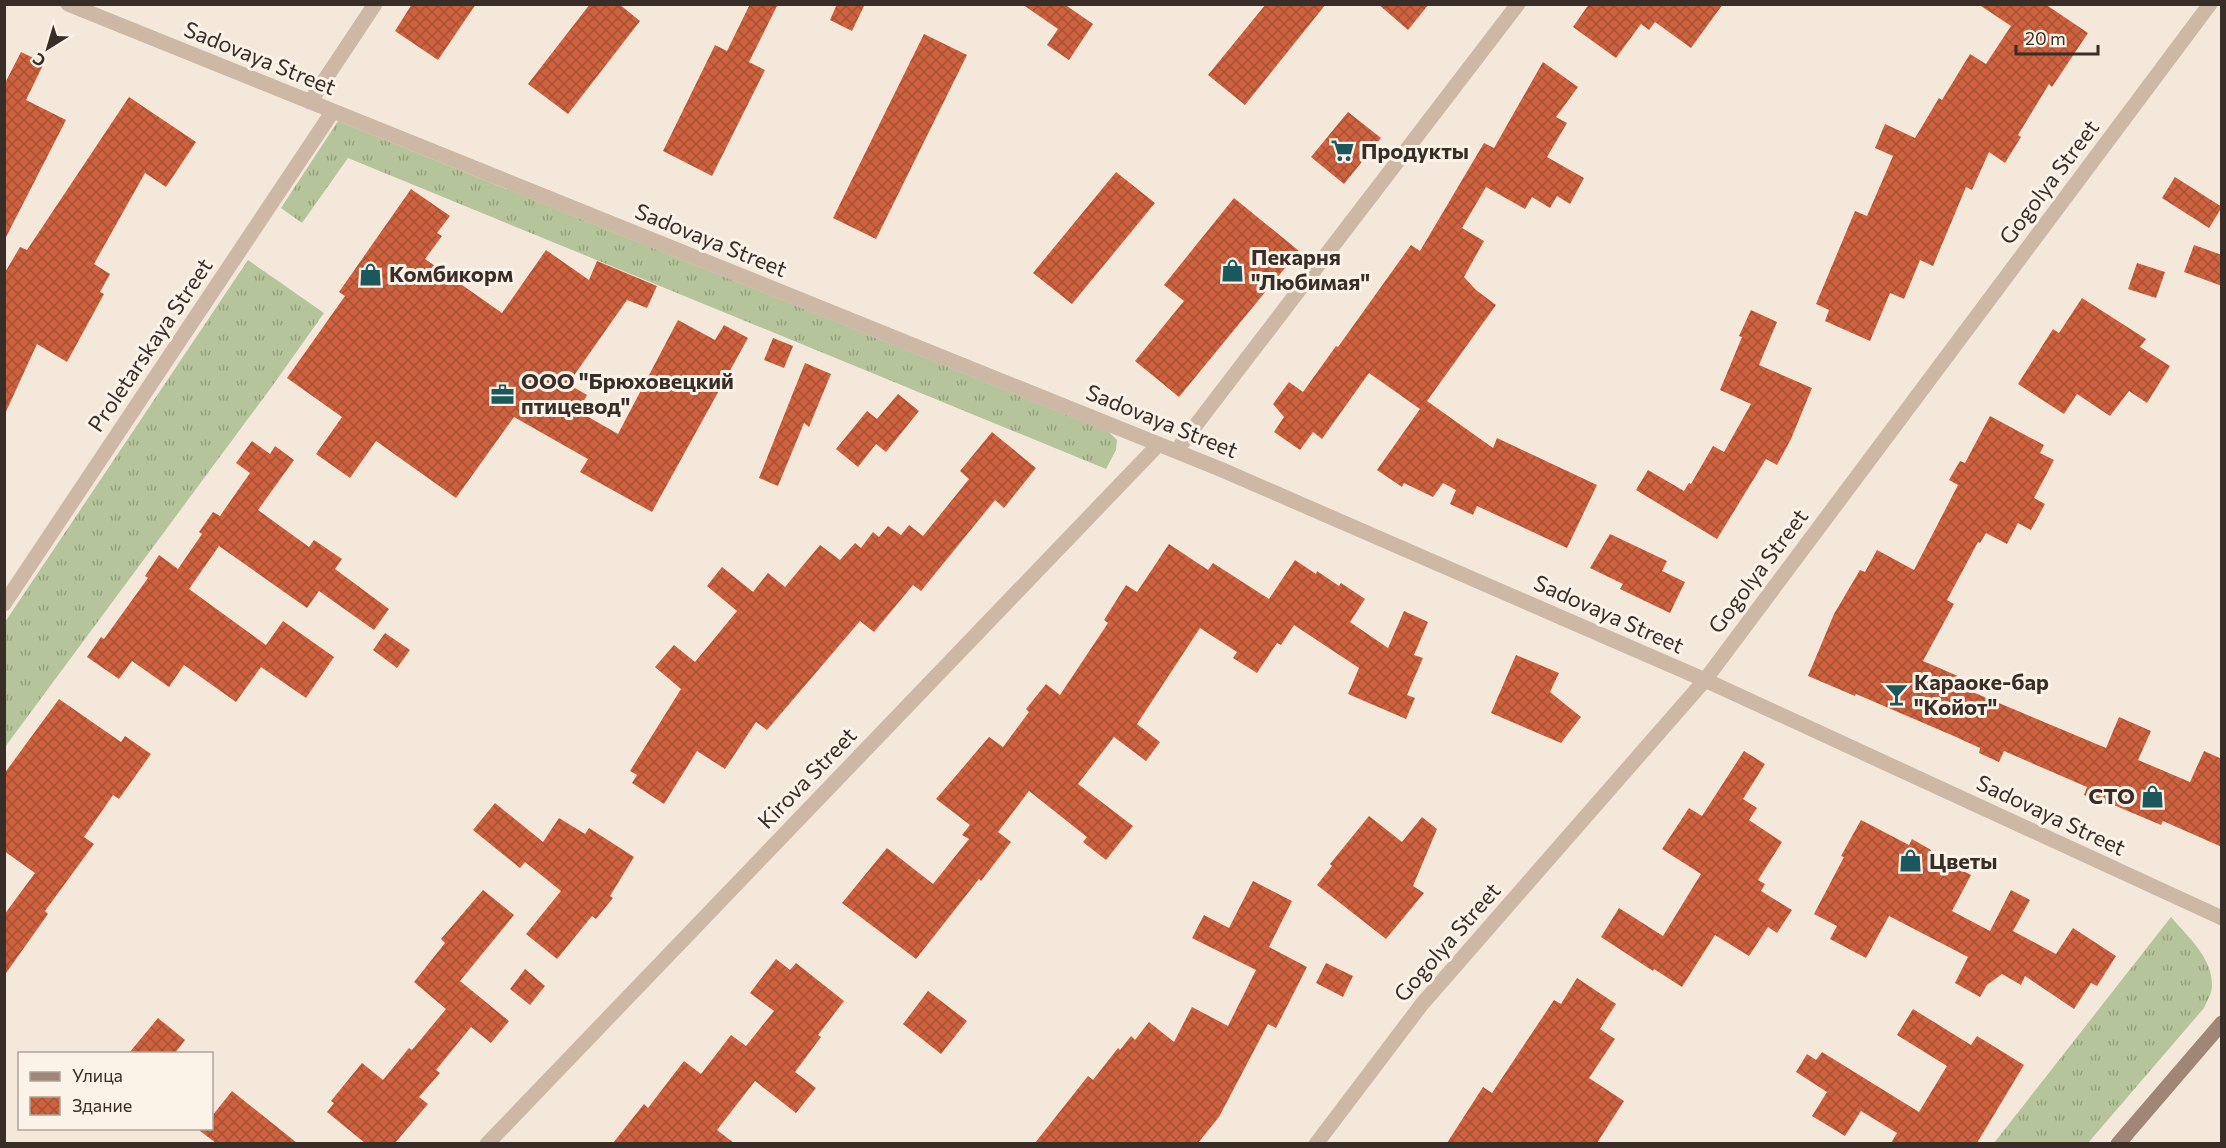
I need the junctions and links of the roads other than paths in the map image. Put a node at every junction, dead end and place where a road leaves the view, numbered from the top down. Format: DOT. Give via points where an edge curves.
graph roads {
  1 [pos="68,4"];
  2 [pos="375,4"];
  3 [pos="1518,4"];
  4 [pos="2210,4"];
  5 [pos="310,102"];
  6 [pos="333,111"];
  7 [pos="1159,444"];
  8 [pos="1176,452"];
  9 [pos="4,604"];
  10 [pos="1705,680"];
  11 [pos="2222,918"];
  12 [pos="2222,1023"];
  13 [pos="487,1143"];
  14 [pos="1316,1143"];
  15 [pos="2118,1143"];
  1 -- 5 [label="street, Sadovaya Street"];
  2 -- 5 [label="street"];
  3 -- 8 [label="street"];
  4 -- 10 [label="street, Gogolya Street"];
  5 -- 6 [label="street, Sadovaya Street"];
  6 -- 7 [label="street, Sadovaya Street"];
  6 -- 9 [label="street, Proletarskaya Street"];
  7 -- 8 [label="street, Sadovaya Street"];
  7 -- 13 [label="street, Kirova Street"];
  8 -- 10 [label="street, Sadovaya Street"];
  10 -- 11 [label="street, Sadovaya Street"];
  10 -- 14 [label="street, Gogolya Street" via="1422,1004"];
  12 -- 15 [label="street"];
}
